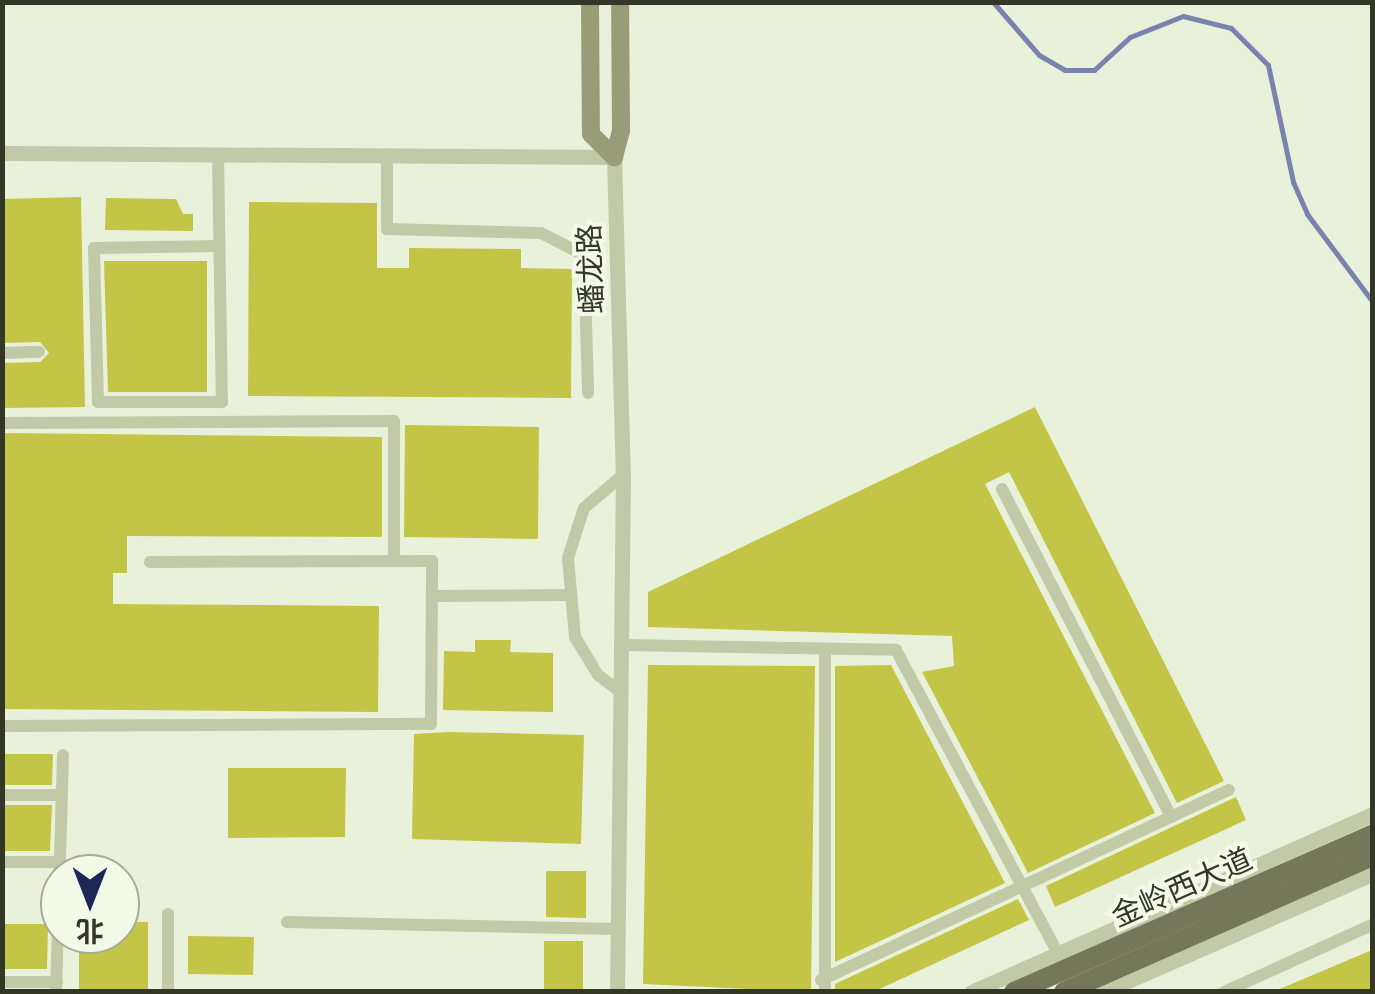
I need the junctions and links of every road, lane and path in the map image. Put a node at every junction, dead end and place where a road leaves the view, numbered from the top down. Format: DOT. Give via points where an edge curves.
graph roads {
  1 [pos="590,2"];
  2 [pos="620,2"];
  3 [pos="2,153"];
  4 [pos="218,154"];
  5 [pos="387,155"];
  6 [pos="614,156"];
  7 [pos="220,246"];
  8 [pos="2,352"];
  9 [pos="39,352"];
  10 [pos="588,393"];
  11 [pos="2,422"];
  12 [pos="623,475"];
  13 [pos="1002,489"];
  14 [pos="394,561"];
  15 [pos="150,562"];
  16 [pos="569,594"];
  17 [pos="432,596"];
  18 [pos="622,645"];
  19 [pos="825,649"];
  20 [pos="622,693"];
  21 [pos="2,726"];
  22 [pos="63,755"];
  23 [pos="1229,790"];
  24 [pos="2,795"];
  25 [pos="62,795"];
  26 [pos="1372,814"];
  27 [pos="1171,817"];
  28 [pos="1372,835"];
  29 [pos="60,854"];
  30 [pos="1372,856"];
  31 [pos="2,862"];
  32 [pos="40,862"];
  33 [pos="1372,874"];
  34 [pos="1022,887"];
  35 [pos="168,914"];
  36 [pos="287,922"];
  37 [pos="1372,925"];
  38 [pos="618,929"];
  39 [pos="1058,953"];
  40 [pos="58,954"];
  41 [pos="2,982"];
  42 [pos="822,986"];
  43 [pos="57,987"];
  44 [pos="168,992"];
  45 [pos="617,992"];
  46 [pos="971,992"];
  47 [pos="1014,992"];
  48 [pos="1064,992"];
  49 [pos="1103,992"];
  50 [pos="1224,992"];
  1 -- 6 [label="main road" via="591,134"];
  2 -- 6 [label="main road" via="621,131"];
  3 -- 4 [label="street"];
  4 -- 5 [label="street"];
  4 -- 7 [label="street"];
  5 -- 6 [label="street"];
  5 -- 10 [label="street" via="387,229 541,233 584,255"];
  6 -- 12 [label="street, 蟠龙路"];
  7 -- 7 [label="street" via="94,248 98,402 222,402"];
  8 -- 9 [label="street"];
  11 -- 14 [label="street" via="394,421"];
  12 -- 16 [label="street" via="601,489 577,520"];
  12 -- 18 [label="street, 蟠龙路"];
  13 -- 27 [label="street"];
  14 -- 15 [label="street"];
  14 -- 17 [label="street" via="432,561"];
  16 -- 17 [label="street"];
  16 -- 20 [label="street" via="580,650"];
  17 -- 21 [label="street" via="431,724"];
  18 -- 19 [label="street"];
  18 -- 20 [label="street, 蟠龙路"];
  19 -- 34 [label="street" via="896,650"];
  19 -- 42 [label="street"];
  20 -- 38 [label="street, 蟠龙路"];
  22 -- 25 [label="street"];
  23 -- 27 [label="street"];
  24 -- 25 [label="street"];
  25 -- 29 [label="street"];
  26 -- 39 [label="street"];
  27 -- 34 [label="street"];
  28 -- 47 [label="main road, 金岭西大道"];
  30 -- 48 [label="main road, 金岭西大道"];
  31 -- 32 [label="street"];
  33 -- 49 [label="street"];
  34 -- 39 [label="street"];
  34 -- 42 [label="street"];
  35 -- 44 [label="street"];
  36 -- 38 [label="street"];
  37 -- 50 [label="street"];
  38 -- 45 [label="street, 蟠龙路"];
  39 -- 46 [label="street"];
  40 -- 43 [label="street"];
  41 -- 43 [label="street"];
}
